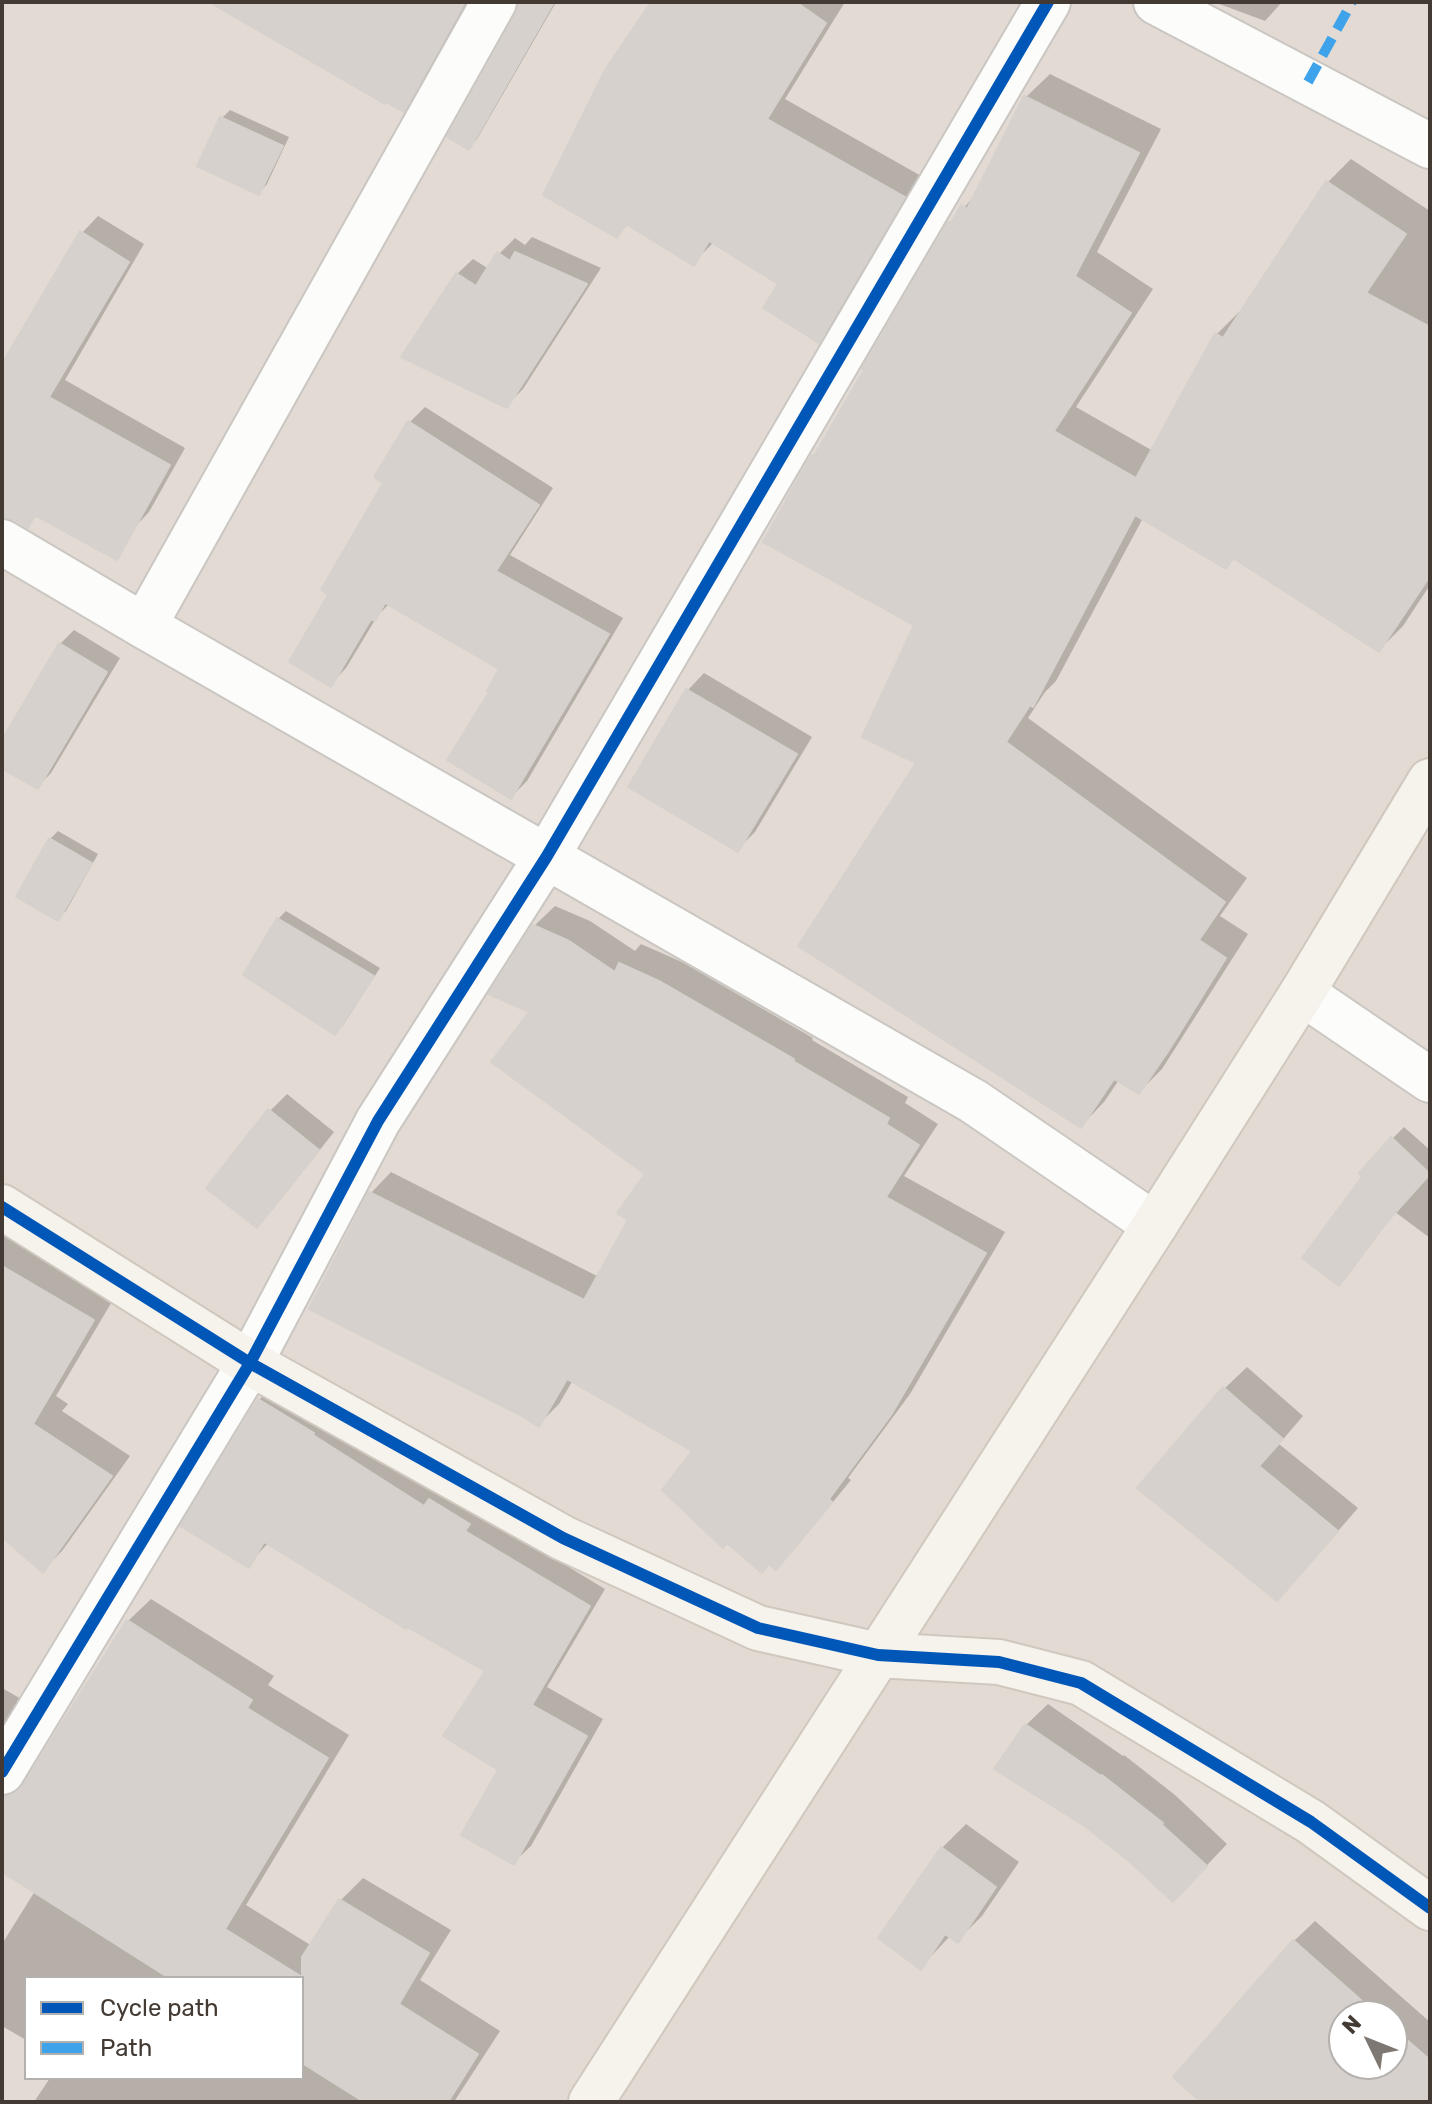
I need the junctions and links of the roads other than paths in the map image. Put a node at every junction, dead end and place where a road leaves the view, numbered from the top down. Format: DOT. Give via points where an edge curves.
graph roads {
  1 [pos="494,2"];
  2 [pos="1048,2"];
  3 [pos="1156,2"];
  4 [pos="1430,146"];
  5 [pos="2,542"];
  6 [pos="144,626"];
  7 [pos="1430,781"];
  8 [pos="547,856"];
  9 [pos="1302,993"];
  10 [pos="1430,1080"];
  11 [pos="2,1207"];
  12 [pos="1155,1225"];
  13 [pos="250,1363"];
  14 [pos="878,1655"];
  15 [pos="2,1772"];
  16 [pos="1430,1908"];
  17 [pos="591,2102"];
  1 -- 6 [label="street"];
  2 -- 8 [label="street"];
  3 -- 4 [label="street"];
  5 -- 6 [label="street"];
  6 -- 8 [label="street"];
  7 -- 9 [label="street"];
  8 -- 12 [label="street" via="973,1101"];
  8 -- 13 [label="street" via="378,1121"];
  9 -- 10 [label="street"];
  9 -- 12 [label="street"];
  11 -- 13 [label="street"];
  12 -- 14 [label="street"];
  13 -- 14 [label="street" via="563,1538 758,1628"];
  13 -- 15 [label="street"];
  14 -- 16 [label="street" via="999,1662 1081,1683 1311,1822"];
  14 -- 17 [label="street"];
}
